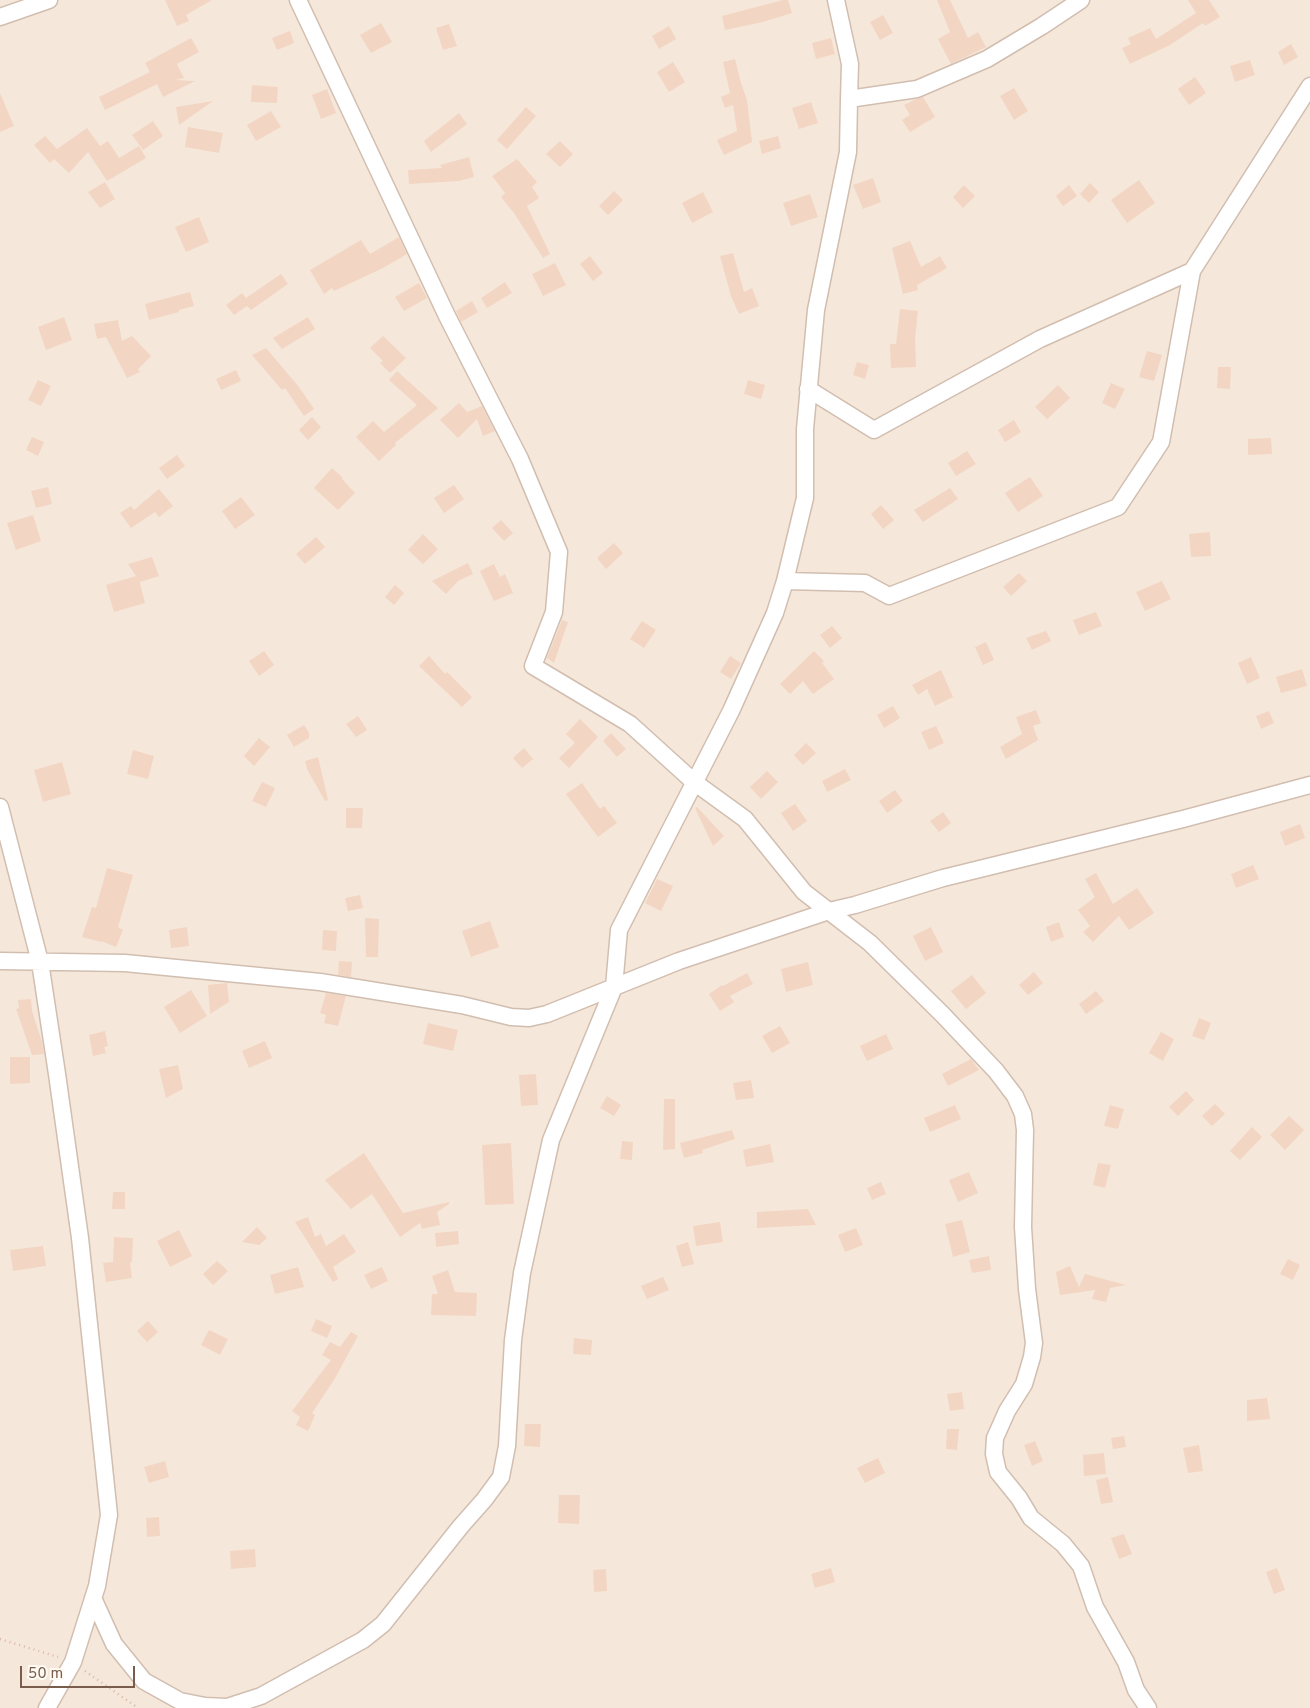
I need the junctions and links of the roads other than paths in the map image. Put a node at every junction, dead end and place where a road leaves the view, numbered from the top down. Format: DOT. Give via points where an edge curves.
graph roads {
  1 [pos="49,0"];
  2 [pos="298,0"];
  3 [pos="836,0"];
  4 [pos="1080,0"];
  5 [pos="0,17"];
  6 [pos="1310,86"];
  7 [pos="849,99"];
  8 [pos="1192,271"];
  9 [pos="808,389"];
  10 [pos="786,581"];
  11 [pos="694,782"];
  12 [pos="1310,785"];
  13 [pos="0,807"];
  14 [pos="829,911"];
  15 [pos="0,961"];
  16 [pos="40,962"];
  17 [pos="614,987"];
  18 [pos="93,1598"];
  19 [pos="47,1708"];
  20 [pos="1148,1708"];
  1 -- 5 [label="street"];
  2 -- 11 [label="street" via="447,316 520,459 559,552 554,612 533,666 630,724"];
  3 -- 7 [label="street" via="850,64"];
  4 -- 7 [label="street" via="978,63 917,89"];
  6 -- 8 [label="street"];
  7 -- 9 [label="street" via="848,152 816,310"];
  8 -- 9 [label="street" via="1040,339 874,430"];
  8 -- 10 [label="street" via="1161,442 1118,507 889,596 864,583"];
  9 -- 10 [label="street" via="805,498"];
  10 -- 11 [label="street" via="735,702"];
  11 -- 14 [label="street" via="745,819 804,892"];
  11 -- 17 [label="street" via="619,930"];
  12 -- 14 [label="street" via="943,878"];
  13 -- 16 [label="street"];
  14 -- 17 [label="street"];
  14 -- 20 [label="street" via="870,943 944,1015 996,1071 1022,1114 1025,1130 1023,1228 1034,1343 1024,1384 1006,1410 995,1438 994,1454 998,1472 1031,1518 1063,1544 1081,1566 1095,1607"];
  15 -- 16 [label="street"];
  16 -- 17 [label="street" via="125,963 320,982 529,1018"];
  16 -- 18 [label="street" via="80,1238 108,1515"];
  17 -- 18 [label="street" via="551,1140 522,1273 513,1340 507,1446 501,1477 383,1624 362,1640 261,1696 227,1707 205,1706 180,1701 144,1681 114,1644"];
  18 -- 19 [label="street" via="72,1662"];
}
